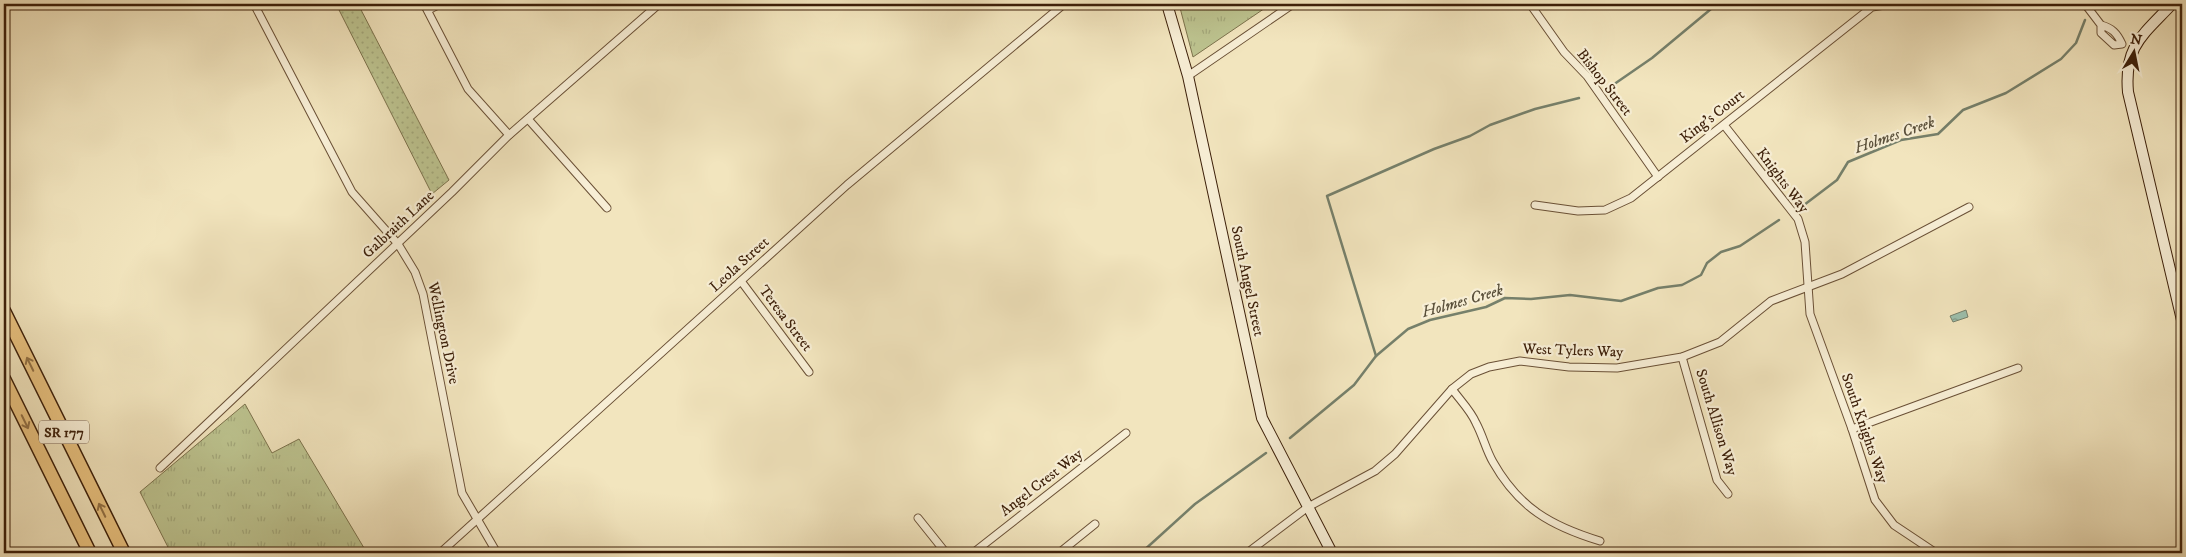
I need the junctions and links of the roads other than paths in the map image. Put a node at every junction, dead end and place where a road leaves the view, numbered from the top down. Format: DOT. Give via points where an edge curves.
graph roads {
  1 [pos="254,4"];
  2 [pos="440,4"];
  3 [pos="659,4"];
  4 [pos="1064,4"];
  5 [pos="1167,4"];
  6 [pos="1293,4"];
  7 [pos="1530,4"];
  8 [pos="1891,4"];
  9 [pos="2085,4"];
  10 [pos="2172,4"];
  11 [pos="426,7"];
  12 [pos="2133,50"];
  13 [pos="1188,76"];
  14 [pos="528,119"];
  15 [pos="1724,125"];
  16 [pos="509,135"];
  17 [pos="1658,177"];
  18 [pos="1536,205"];
  19 [pos="1969,207"];
  20 [pos="607,208"];
  21 [pos="398,244"];
  22 [pos="741,281"];
  23 [pos="1807,287"];
  24 [pos="4,311"];
  25 [pos="2182,320"];
  26 [pos="1682,357"];
  27 [pos="2018,368"];
  28 [pos="809,372"];
  29 [pos="4,379"];
  30 [pos="1452,389"];
  31 [pos="1852,429"];
  32 [pos="1126,433"];
  33 [pos="160,468"];
  34 [pos="1728,494"];
  35 [pos="1308,507"];
  36 [pos="918,518"];
  37 [pos="478,520"];
  38 [pos="1095,524"];
  39 [pos="1600,541"];
  40 [pos="90,553"];
  41 [pos="124,553"];
  42 [pos="440,553"];
  43 [pos="497,553"];
  44 [pos="946,553"];
  45 [pos="973,553"];
  46 [pos="1058,553"];
  47 [pos="1247,553"];
  48 [pos="1332,553"];
  49 [pos="1936,553"];
  1 -- 21 [label="street, Wellington Drive" via="352,192"];
  2 -- 11 [label="street"];
  3 -- 14 [label="street, Galbraith Lane"];
  4 -- 22 [label="street, Leola Street" via="846,185"];
  5 -- 13 [label="street, South Angel Street"];
  6 -- 13 [label="street"];
  7 -- 17 [label="street, Bishop Street"];
  8 -- 15 [label="street, King's Court" via="1872,6"];
  9 -- 12 [label="street" via="2101,25 2101,33 2114,45 2122,44"];
  10 -- 12 [label="street" via="2143,34"];
  11 -- 16 [label="street" via="468,88"];
  12 -- 25 [label="street" via="2126,71 2128,92"];
  13 -- 35 [label="street, South Angel Street" via="1262,418"];
  14 -- 16 [label="street, Galbraith Lane"];
  14 -- 20 [label="street"];
  15 -- 17 [label="street, King's Court"];
  15 -- 23 [label="street, Knights Way" via="1798,219 1805,242"];
  16 -- 21 [label="street, Galbraith Lane"];
  17 -- 18 [label="street, King's Court" via="1631,198 1605,210 1578,211"];
  19 -- 23 [label="street, West Tylers Way" via="1842,274"];
  21 -- 33 [label="street, Galbraith Lane"];
  21 -- 37 [label="street, Wellington Drive" via="415,272 423,294 462,493"];
  22 -- 28 [label="street, Teresa Street"];
  22 -- 37 [label="street, Leola Street"];
  23 -- 26 [label="street, West Tylers Way" via="1771,301 1720,342"];
  23 -- 31 [label="street, South Knights Way" via="1810,314"];
  41 -- 24 [label="highway, SR 177, one-way"];
  26 -- 30 [label="street, West Tylers Way" via="1617,368 1520,361 1471,374"];
  26 -- 34 [label="street, South Allison Way" via="1717,480"];
  27 -- 31 [label="street"];
  29 -- 40 [label="highway, SR 177, one-way"];
  30 -- 35 [label="street, West Tylers Way" via="1395,454 1375,471"];
  30 -- 39 [label="street" via="1476,421 1493,462 1532,510 1565,530"];
  31 -- 49 [label="street, South Knights Way" via="1875,500 1894,525"];
  32 -- 45 [label="street, Angel Crest Way"];
  35 -- 47 [label="street, West Tylers Way"];
  35 -- 48 [label="street, South Angel Street"];
  36 -- 44 [label="street"];
  37 -- 42 [label="street, Leola Street"];
  37 -- 43 [label="street, Wellington Drive"];
  38 -- 46 [label="street"];
}
